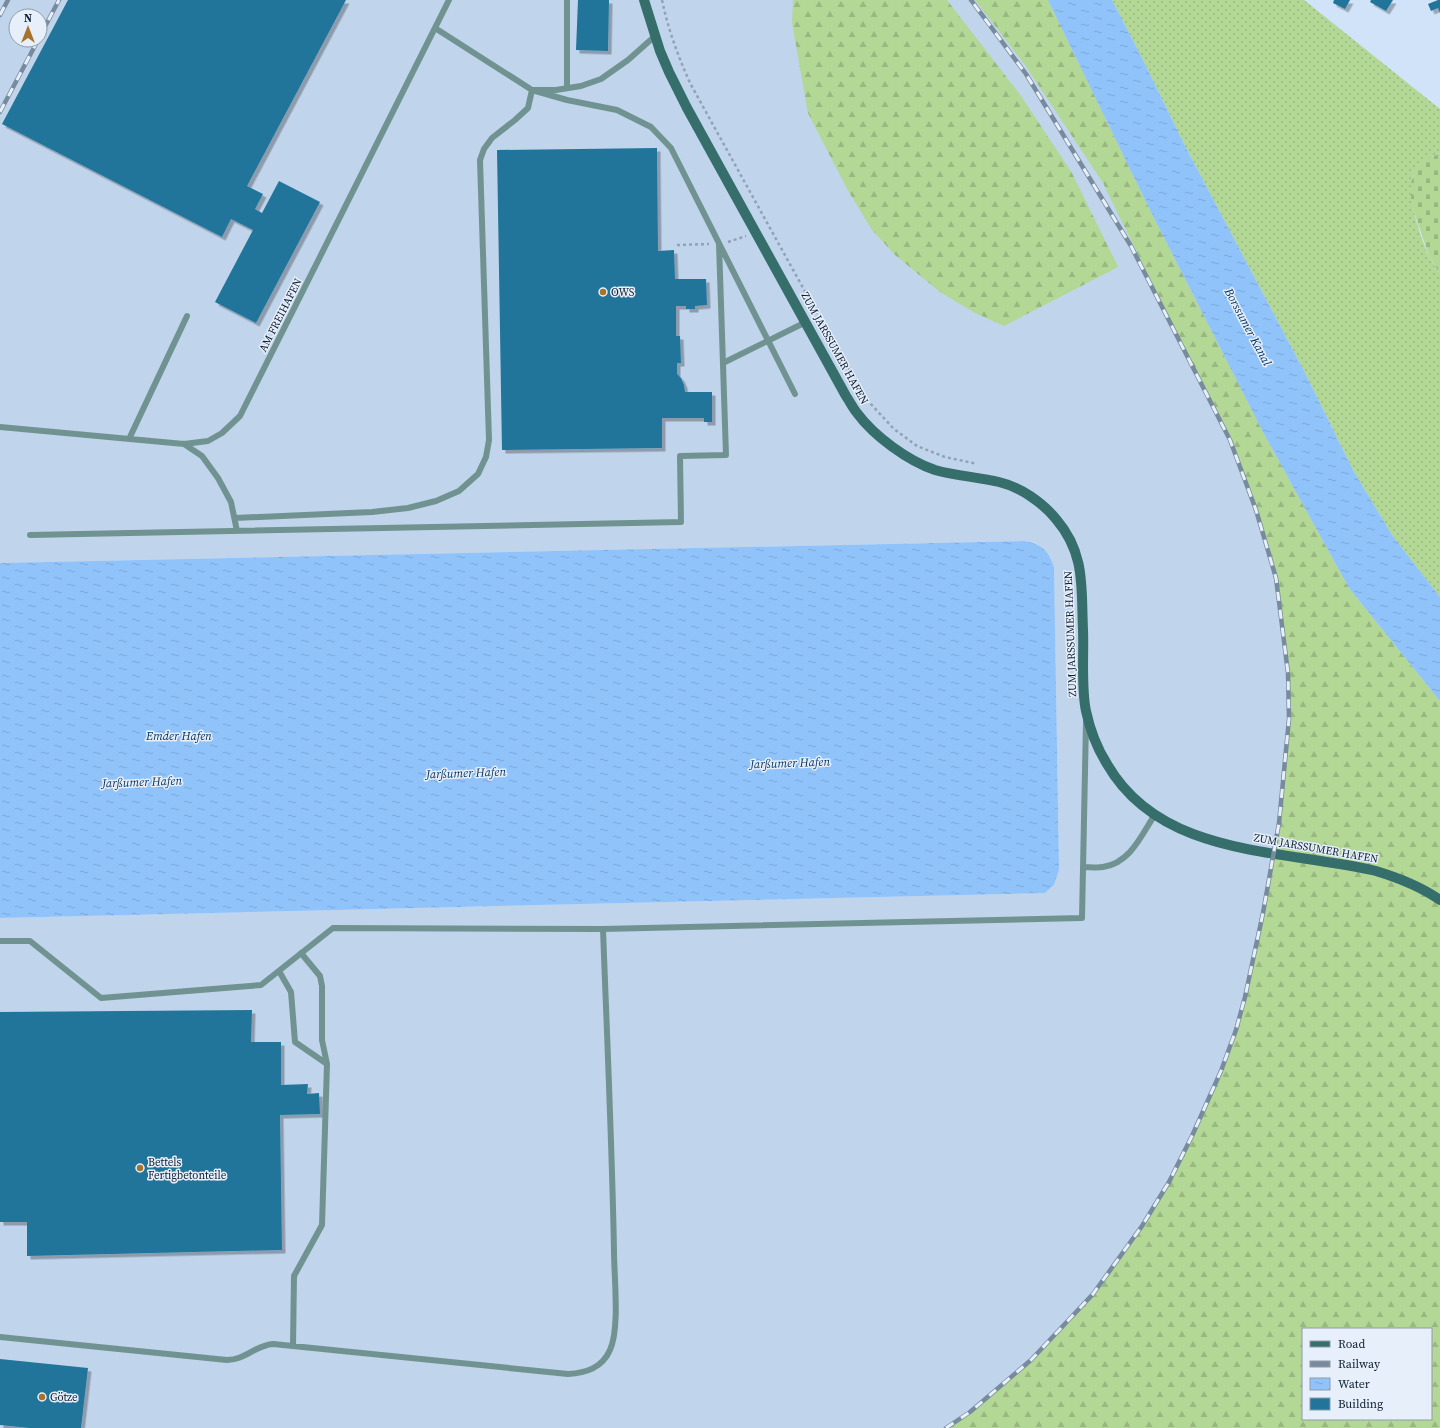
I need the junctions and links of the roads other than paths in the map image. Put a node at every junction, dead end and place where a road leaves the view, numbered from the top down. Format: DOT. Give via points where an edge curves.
graph roads {
  1 [pos="449,0"];
  2 [pos="567,0"];
  3 [pos="644,0"];
  4 [pos="436,28"];
  5 [pos="656,36"];
  6 [pos="567,88"];
  7 [pos="532,90"];
  8 [pos="719,244"];
  9 [pos="187,316"];
  10 [pos="806,322"];
  11 [pos="768,341"];
  12 [pos="723,363"];
  13 [pos="795,394"];
  14 [pos="0,427"];
  15 [pos="129,439"];
  16 [pos="184,444"];
  17 [pos="235,518"];
  18 [pos="237,531"];
  19 [pos="30,535"];
  20 [pos="1086,711"];
  21 [pos="1154,816"];
  22 [pos="1084,867"];
  23 [pos="1440,900"];
  24 [pos="603,929"];
  25 [pos="0,941"];
  26 [pos="301,953"];
  27 [pos="279,971"];
  28 [pos="327,1064"];
  29 [pos="0,1337"];
  30 [pos="292,1346"];
  1 -- 4 [label="lane, AM FREIHAFEN"];
  2 -- 6 [label="lane"];
  3 -- 5 [label="street, ZUM JARSSUMER HAFEN"];
  4 -- 7 [label="lane"];
  4 -- 16 [label="lane, AM FREIHAFEN" via="240,416 222,433 208,441"];
  5 -- 6 [label="lane" via="601,79"];
  5 -- 10 [label="street, ZUM JARSSUMER HAFEN" via="669,72 687,108"];
  6 -- 7 [label="lane"];
  7 -- 8 [label="lane" via="617,110 652,127 671,148"];
  7 -- 17 [label="lane" via="528,108 492,138 480,160 488,440 486,457 478,474 459,491 436,501 408,508"];
  8 -- 11 [label="lane"];
  8 -- 12 [label="lane"];
  9 -- 15 [label="lane"];
  10 -- 11 [label="lane"];
  10 -- 20 [label="street, ZUM JARSSUMER HAFEN" via="846,396 870,428 921,464 935,470 1002,483 1035,499 1057,519 1074,548 1082,575"];
  11 -- 12 [label="lane"];
  11 -- 13 [label="lane"];
  12 -- 18 [label="lane" via="726,455 680,456 681,522"];
  14 -- 15 [label="lane, AM FREIHAFEN"];
  15 -- 16 [label="lane, AM FREIHAFEN"];
  16 -- 17 [label="lane" via="202,456 218,478 231,502"];
  17 -- 18 [label="lane"];
  18 -- 19 [label="lane"];
  20 -- 21 [label="street, ZUM JARSSUMER HAFEN" via="1098,748 1116,779"];
  20 -- 22 [label="lane"];
  21 -- 22 [label="lane" via="1122,860 1103,867"];
  21 -- 23 [label="street, ZUM JARSSUMER HAFEN" via="1197,836 1296,857 1360,867 1396,877 1414,884"];
  22 -- 24 [label="lane" via="1082,918"];
  24 -- 26 [label="lane" via="333,928"];
  24 -- 30 [label="lane" via="615,1320 614,1340 606,1358 588,1372 568,1374"];
  25 -- 27 [label="lane" via="30,941 101,998 261,985"];
  26 -- 27 [label="lane"];
  26 -- 28 [label="lane" via="320,976 322,1040"];
  27 -- 28 [label="lane" via="291,992 295,1042"];
  28 -- 30 [label="lane" via="322,1225 294,1276"];
  29 -- 30 [label="lane" via="227,1360 242,1358 264,1345"];
}
